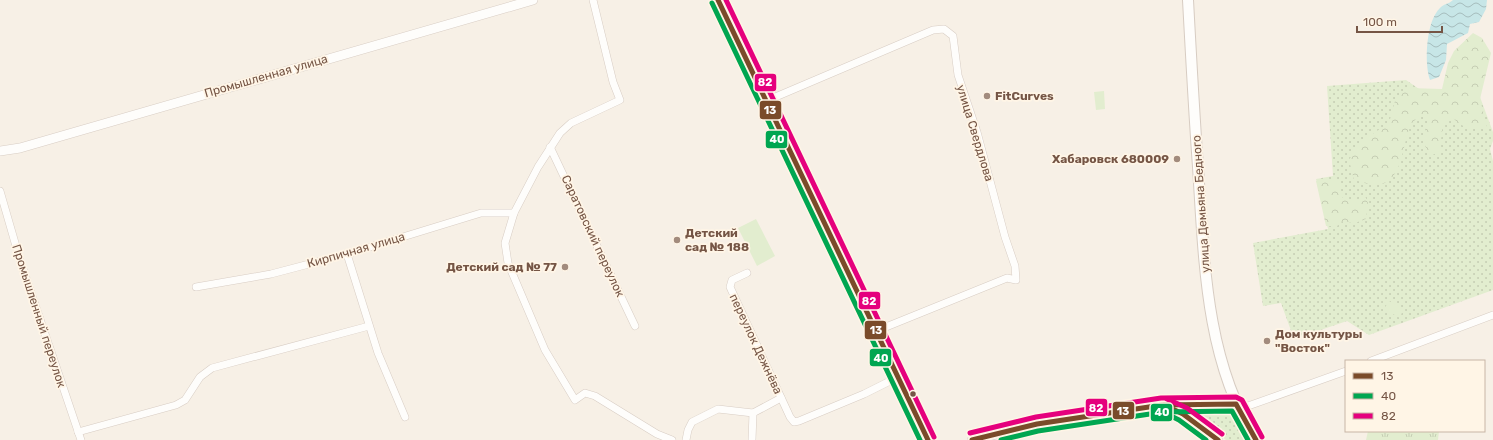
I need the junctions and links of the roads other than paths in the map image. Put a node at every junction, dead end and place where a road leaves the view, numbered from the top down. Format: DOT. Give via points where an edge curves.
graph roads {
  1 [pos="533,0"];
  2 [pos="593,0"];
  3 [pos="718,0"];
  4 [pos="1188,0"];
  5 [pos="766,101"];
  6 [pos="550,147"];
  7 [pos="0,151"];
  8 [pos="0,191"];
  9 [pos="514,213"];
  10 [pos="347,254"];
  11 [pos="747,273"];
  12 [pos="196,287"];
  13 [pos="1493,315"];
  14 [pos="369,326"];
  15 [pos="634,326"];
  16 [pos="876,331"];
  17 [pos="1374,360"];
  18 [pos="1345,371"];
  19 [pos="898,377"];
  20 [pos="781,398"];
  21 [pos="1236,404"];
  22 [pos="1162,405"];
  23 [pos="753,413"];
  24 [pos="405,417"];
  25 [pos="78,432"];
  26 [pos="80,440"];
  27 [pos="672,440"];
  28 [pos="686,440"];
  29 [pos="752,440"];
  30 [pos="928,440"];
  31 [pos="972,440"];
  32 [pos="1218,440"];
  33 [pos="1256,440"];
  1 -- 7 [label="street, Промышленная улица" via="20,148"];
  2 -- 6 [label="street" via="613,82 620,100 571,123"];
  3 -- 5 [label="highway"];
  4 -- 21 [label="main road, улица Демьяна Бедного" via="1202,238 1212,318"];
  5 -- 16 [label="highway"];
  5 -- 16 [label="street, улица Свердлова" via="933,30 944,29 953,36 958,75 1015,266 1016,280 1007,278"];
  6 -- 9 [label="street"];
  6 -- 15 [label="street, Саратовский переулок"];
  8 -- 25 [label="street, Промышленный переулок" via="20,260"];
  9 -- 10 [label="street, Кирпичная улица" via="481,213"];
  9 -- 27 [label="street" via="505,243 508,263 544,350 575,400 585,393 595,396 657,434"];
  10 -- 12 [label="street, Кирпичная улица" via="271,274"];
  10 -- 14 [label="street"];
  11 -- 20 [label="street, переулок Дежнёва" via="732,280 730,287"];
  13 -- 17 [label="street"];
  14 -- 24 [label="street"];
  14 -- 25 [label="street" via="212,368 200,377 185,400 176,405"];
  16 -- 19 [label="highway"];
  18 -- 21 [label="street" via="1248,406"];
  19 -- 20 [label="street, переулок Дежнёва" via="864,394 794,422"];
  19 -- 30 [label="highway"];
  20 -- 23 [label="street"];
  21 -- 22 [label="street"];
  21 -- 33 [label="main road, улица Демьяна Бедного"];
  22 -- 31 [label="street" via="1037,424"];
  22 -- 32 [label="street" via="1183,414"];
  23 -- 28 [label="street" via="718,409 692,422"];
  23 -- 29 [label="street"];
  25 -- 26 [label="street, Промышленный переулок"];
}
